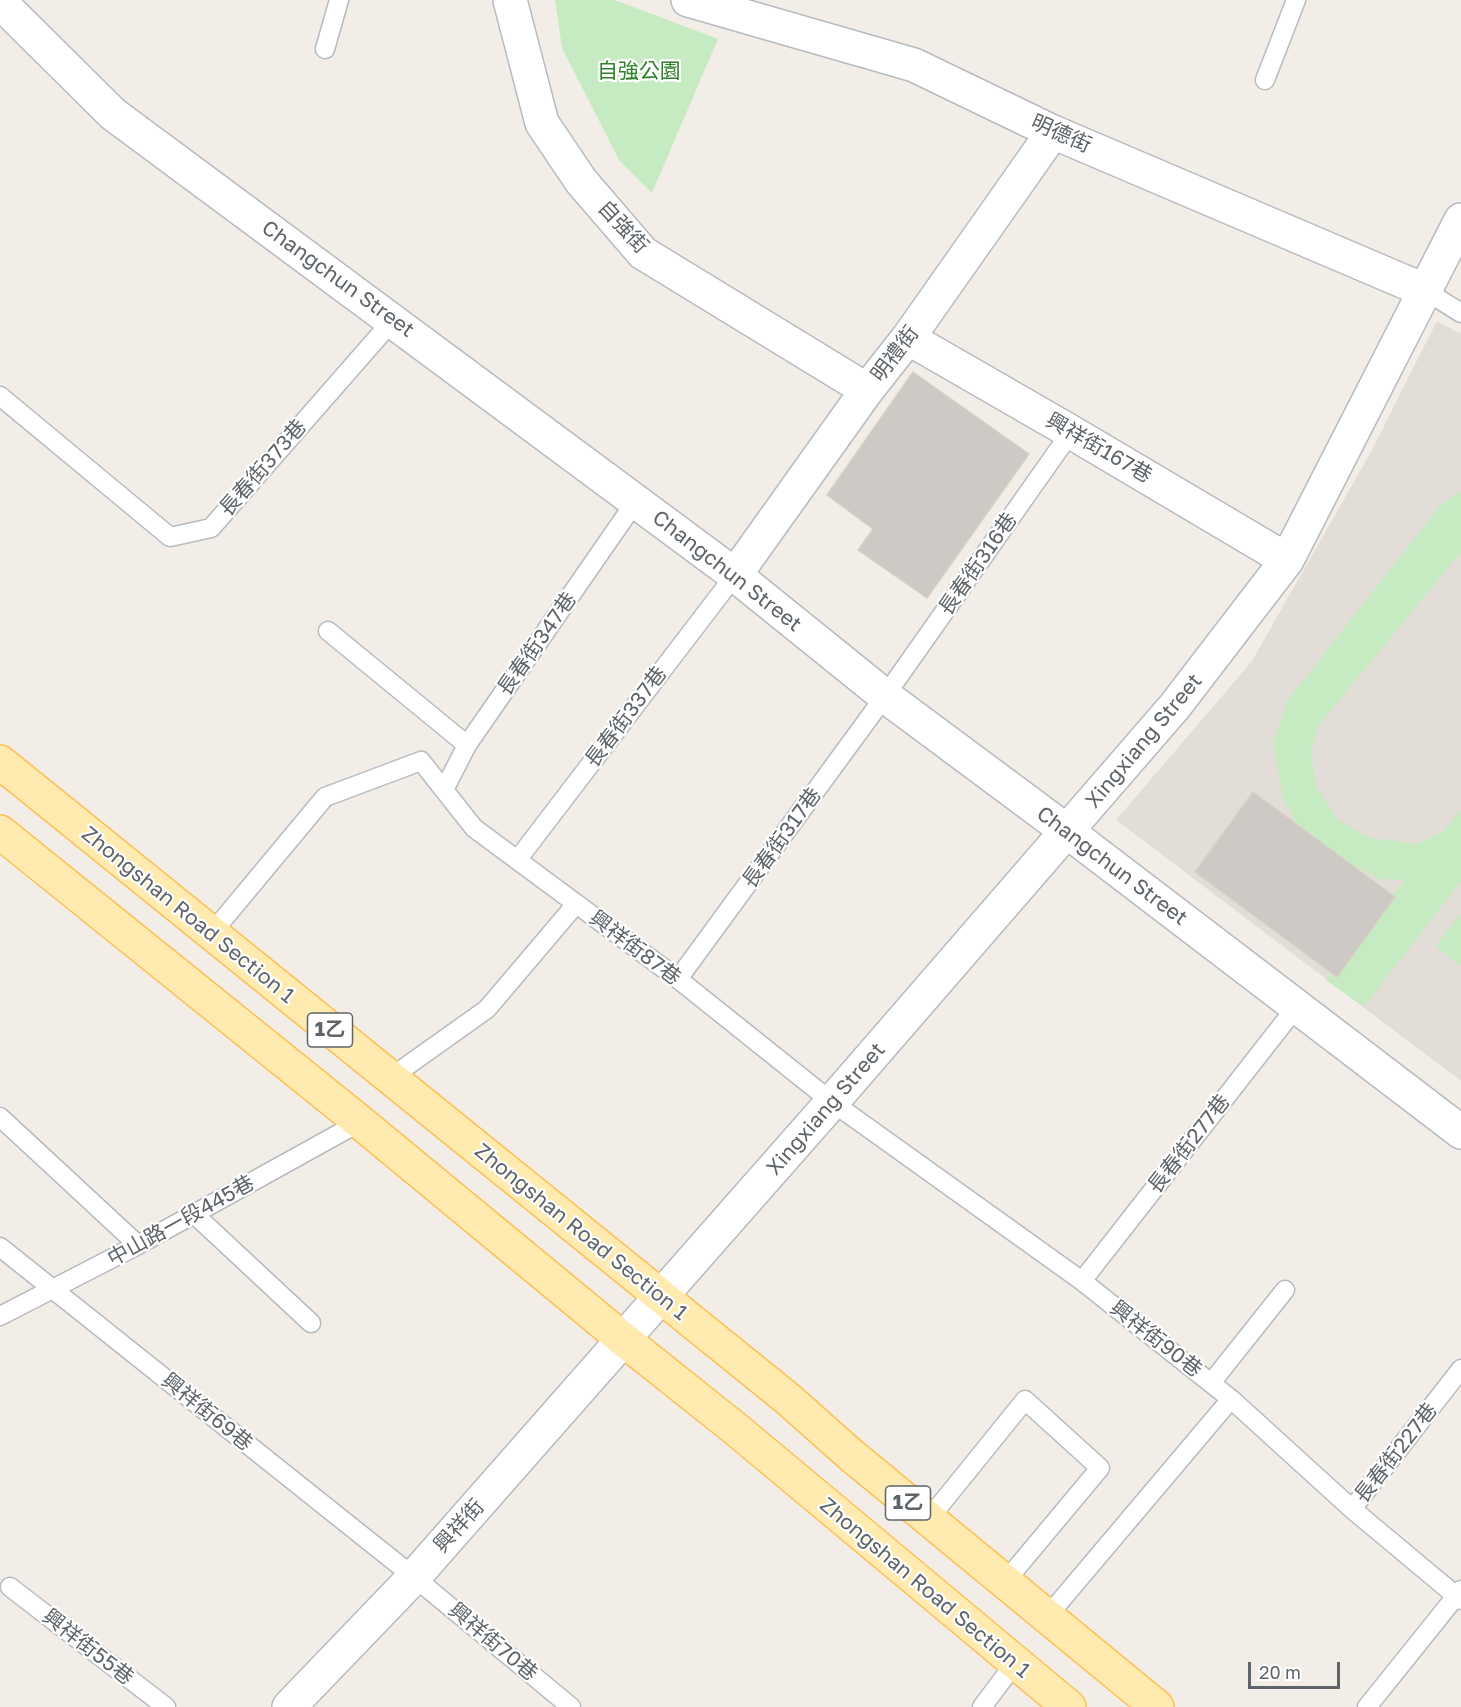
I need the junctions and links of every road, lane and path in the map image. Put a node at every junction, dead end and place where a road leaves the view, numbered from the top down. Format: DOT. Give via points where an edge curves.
graph roads {
  1 [pos="339,0"];
  2 [pos="510,0"];
  3 [pos="688,0"];
  4 [pos="1296,0"];
  5 [pos="0,2"];
  6 [pos="325,49"];
  7 [pos="1265,80"];
  8 [pos="1053,132"];
  9 [pos="1461,219"];
  10 [pos="1426,291"];
  11 [pos="1461,313"];
  12 [pos="393,320"];
  13 [pos="908,339"];
  14 [pos="867,390"];
  15 [pos="3,405"];
  16 [pos="1071,432"];
  17 [pos="636,501"];
  18 [pos="1287,560"];
  19 [pos="735,575"];
  20 [pos="328,631"];
  21 [pos="885,696"];
  22 [pos="467,746"];
  23 [pos="0,762"];
  24 [pos="444,790"];
  25 [pos="0,832"];
  26 [pos="1068,832"];
  27 [pos="518,859"];
  28 [pos="576,904"];
  29 [pos="211,934"];
  30 [pos="678,979"];
  31 [pos="1297,1006"];
  32 [pos="390,1078"];
  33 [pos="832,1101"];
  34 [pos="0,1117"];
  35 [pos="360,1122"];
  36 [pos="1461,1132"];
  37 [pos="194,1214"];
  38 [pos="138,1245"];
  39 [pos="0,1247"];
  40 [pos="1082,1281"];
  41 [pos="54,1290"];
  42 [pos="1285,1290"];
  43 [pos="661,1297"];
  44 [pos="0,1316"];
  45 [pos="311,1323"];
  46 [pos="624,1340"];
  47 [pos="1461,1369"];
  48 [pos="1211,1383"];
  49 [pos="1231,1399"];
  50 [pos="1352,1509"];
  51 [pos="928,1520"];
  52 [pos="414,1577"];
  53 [pos="1004,1583"];
  54 [pos="10,1587"];
  55 [pos="1459,1596"];
  56 [pos="1046,1618"];
  57 [pos="1015,1663"];
  58 [pos="166,1707"];
  59 [pos="289,1707"];
  60 [pos="571,1707"];
  61 [pos="982,1707"];
  62 [pos="1069,1707"];
  63 [pos="1156,1707"];
  64 [pos="1367,1707"];
  1 -- 6 [label="lane"];
  2 -- 14 [label="street, 自強街" via="542,123 581,181 643,253"];
  3 -- 8 [label="street, 明德街" via="914,65"];
  4 -- 7 [label="lane"];
  5 -- 12 [label="street, Changchun Street" via="113,114"];
  8 -- 10 [label="street, 明德街"];
  8 -- 13 [label="street, 明禮街"];
  9 -- 10 [label="street, Xingxiang Street"];
  10 -- 11 [label="lane"];
  10 -- 18 [label="street, Xingxiang Street"];
  12 -- 15 [label="lane, 長春街373巷" via="211,528 170,537"];
  12 -- 17 [label="street, Changchun Street"];
  13 -- 14 [label="street, 明禮街"];
  13 -- 16 [label="street, 興祥街167巷"];
  14 -- 19 [label="street, 明禮街"];
  16 -- 18 [label="street, 興祥街167巷"];
  16 -- 21 [label="lane, 長春街316巷"];
  17 -- 19 [label="street, Changchun Street"];
  17 -- 22 [label="lane, 長春街347巷"];
  18 -- 26 [label="street, Xingxiang Street" via="1175,706"];
  19 -- 21 [label="street, Changchun Street"];
  19 -- 27 [label="lane, 長春街337巷"];
  20 -- 22 [label="lane"];
  21 -- 26 [label="street, Changchun Street"];
  21 -- 30 [label="lane, 長春街317巷"];
  22 -- 24 [label="lane, 長春街347巷"];
  23 -- 29 [label="main road, Zhongshan Road Section 1 / 1乙"];
  24 -- 27 [label="lane, 興祥街87巷" via="474,828"];
  24 -- 29 [label="lane, 興祥街87巷" via="421,761 325,797"];
  25 -- 35 [label="main road, Zhongshan Road Section 1 / 1乙"];
  26 -- 31 [label="street, Changchun Street"];
  26 -- 33 [label="street, Xingxiang Street"];
  27 -- 28 [label="lane, 興祥街87巷"];
  28 -- 30 [label="lane, 興祥街87巷"];
  28 -- 32 [label="lane" via="487,1009"];
  29 -- 32 [label="main road, Zhongshan Road Section 1 / 1乙"];
  30 -- 33 [label="lane, 興祥街87巷"];
  31 -- 36 [label="street, Changchun Street"];
  31 -- 40 [label="lane, 長春街277巷"];
  32 -- 43 [label="main road, Zhongshan Road Section 1 / 1乙"];
  33 -- 40 [label="lane, 興祥街90巷"];
  33 -- 43 [label="street, Xingxiang Street"];
  34 -- 38 [label="lane"];
  35 -- 37 [label="lane, 中山路一段445巷"];
  35 -- 46 [label="main road, Zhongshan Road Section 1 / 1乙"];
  37 -- 38 [label="lane, 中山路一段445巷"];
  37 -- 45 [label="lane"];
  38 -- 41 [label="lane, 中山路一段445巷"];
  39 -- 41 [label="lane, 興祥街69巷"];
  40 -- 48 [label="lane, 興祥街90巷"];
  41 -- 44 [label="lane, 中山路一段445巷"];
  41 -- 52 [label="lane, 興祥街69巷"];
  42 -- 48 [label="lane"];
  43 -- 46 [label="street, Xingxiang Street"];
  43 -- 51 [label="main road, Zhongshan Road Section 1 / 1乙" via="788,1399"];
  46 -- 52 [label="street, 興祥街"];
  46 -- 57 [label="main road, Zhongshan Road Section 1 / 1乙"];
  47 -- 50 [label="lane, 長春街227巷"];
  48 -- 49 [label="lane, 興祥街90巷"];
  49 -- 50 [label="lane, 興祥街90巷"];
  49 -- 56 [label="lane"];
  50 -- 55 [label="lane, 興祥街90巷"];
  51 -- 53 [label="main road, Zhongshan Road Section 1 / 1乙"];
  51 -- 53 [label="lane" via="1025,1400 1100,1468"];
  52 -- 59 [label="street, 興祥街"];
  52 -- 60 [label="lane, 興祥街70巷"];
  53 -- 56 [label="main road, Zhongshan Road Section 1 / 1乙"];
  54 -- 58 [label="lane, 興祥街55巷"];
  55 -- 64 [label="lane"];
  56 -- 63 [label="main road, Zhongshan Road Section 1 / 1乙"];
  57 -- 61 [label="lane"];
  57 -- 62 [label="main road, Zhongshan Road Section 1 / 1乙"];
}
